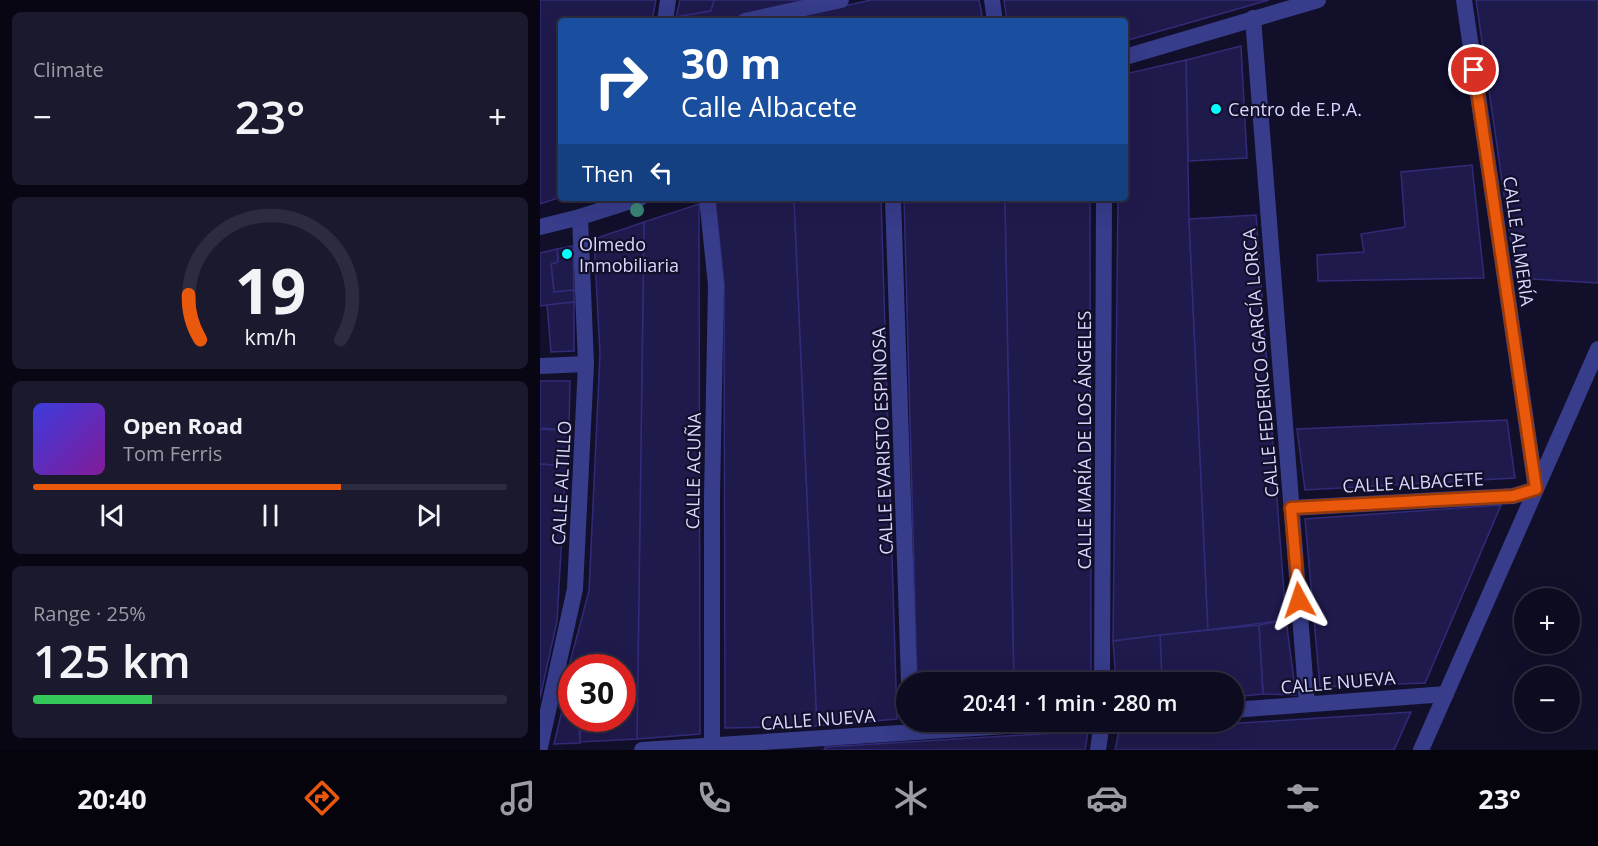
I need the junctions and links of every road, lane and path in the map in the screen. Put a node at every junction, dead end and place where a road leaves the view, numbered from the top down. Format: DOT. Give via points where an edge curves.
graph roads {
  1 [pos="668,0"];
  2 [pos="842,0"];
  3 [pos="992,0"];
  4 [pos="1318,0"];
  5 [pos="1464,0"];
  6 [pos="1286,4"];
  7 [pos="665,18"];
  8 [pos="760,18"];
  9 [pos="995,18"];
  10 [pos="1253,18"];
  11 [pos="1128,56"];
  12 [pos="629,201"];
  13 [pos="707,201"];
  14 [pos="893,201"];
  15 [pos="1104,201"];
  16 [pos="580,217"];
  17 [pos="540,227"];
  18 [pos="1598,349"];
  19 [pos="586,364"];
  20 [pos="540,366"];
  21 [pos="1536,489"];
  22 [pos="1291,508"];
  23 [pos="909,672"];
  24 [pos="1102,672"];
  25 [pos="1446,694"];
  26 [pos="1307,704"];
  27 [pos="1244,709"];
  28 [pos="896,729"];
  29 [pos="1101,732"];
  30 [pos="712,745"];
  31 [pos="749,746"];
  32 [pos="788,746"];
  33 [pos="540,747"];
  34 [pos="642,750"];
  35 [pos="1098,750"];
  36 [pos="1421,750"];
  1 -- 7 [label="street"];
  2 -- 8 [label="street"];
  3 -- 9 [label="street"];
  4 -- 6 [label="street"];
  5 -- 21 [label="street, CALLE ALMERÍA"];
  6 -- 10 [label="street"];
  10 -- 11 [label="street"];
  10 -- 22 [label="street, CALLE FEDERICO GARCÍA LORCA"];
  12 -- 16 [label="street"];
  13 -- 30 [label="street, CALLE ACUÑA" via="716,285"];
  14 -- 23 [label="street, CALLE EVARISTO ESPINOSA"];
  15 -- 24 [label="street, CALLE MARÍA DE LOS ÁNGELES"];
  16 -- 17 [label="street"];
  16 -- 19 [label="street, CALLE ALTILLO"];
  18 -- 21 [label="street"];
  19 -- 20 [label="street"];
  19 -- 33 [label="street, CALLE ALTILLO" via="575,589"];
  21 -- 22 [label="street, CALLE ALBACETE" via="1513,496"];
  21 -- 25 [label="street"];
  22 -- 26 [label="street, CALLE FEDERICO GARCÍA LORCA"];
  25 -- 26 [label="street, CALLE NUEVA"];
  25 -- 36 [label="street"];
  26 -- 27 [label="street, CALLE NUEVA"];
  28 -- 32 [label="street, CALLE NUEVA"];
  29 -- 35 [label="street"];
  30 -- 31 [label="street, CALLE NUEVA"];
  30 -- 34 [label="street, CALLE NUEVA"];
  31 -- 32 [label="street, CALLE NUEVA"];
}
